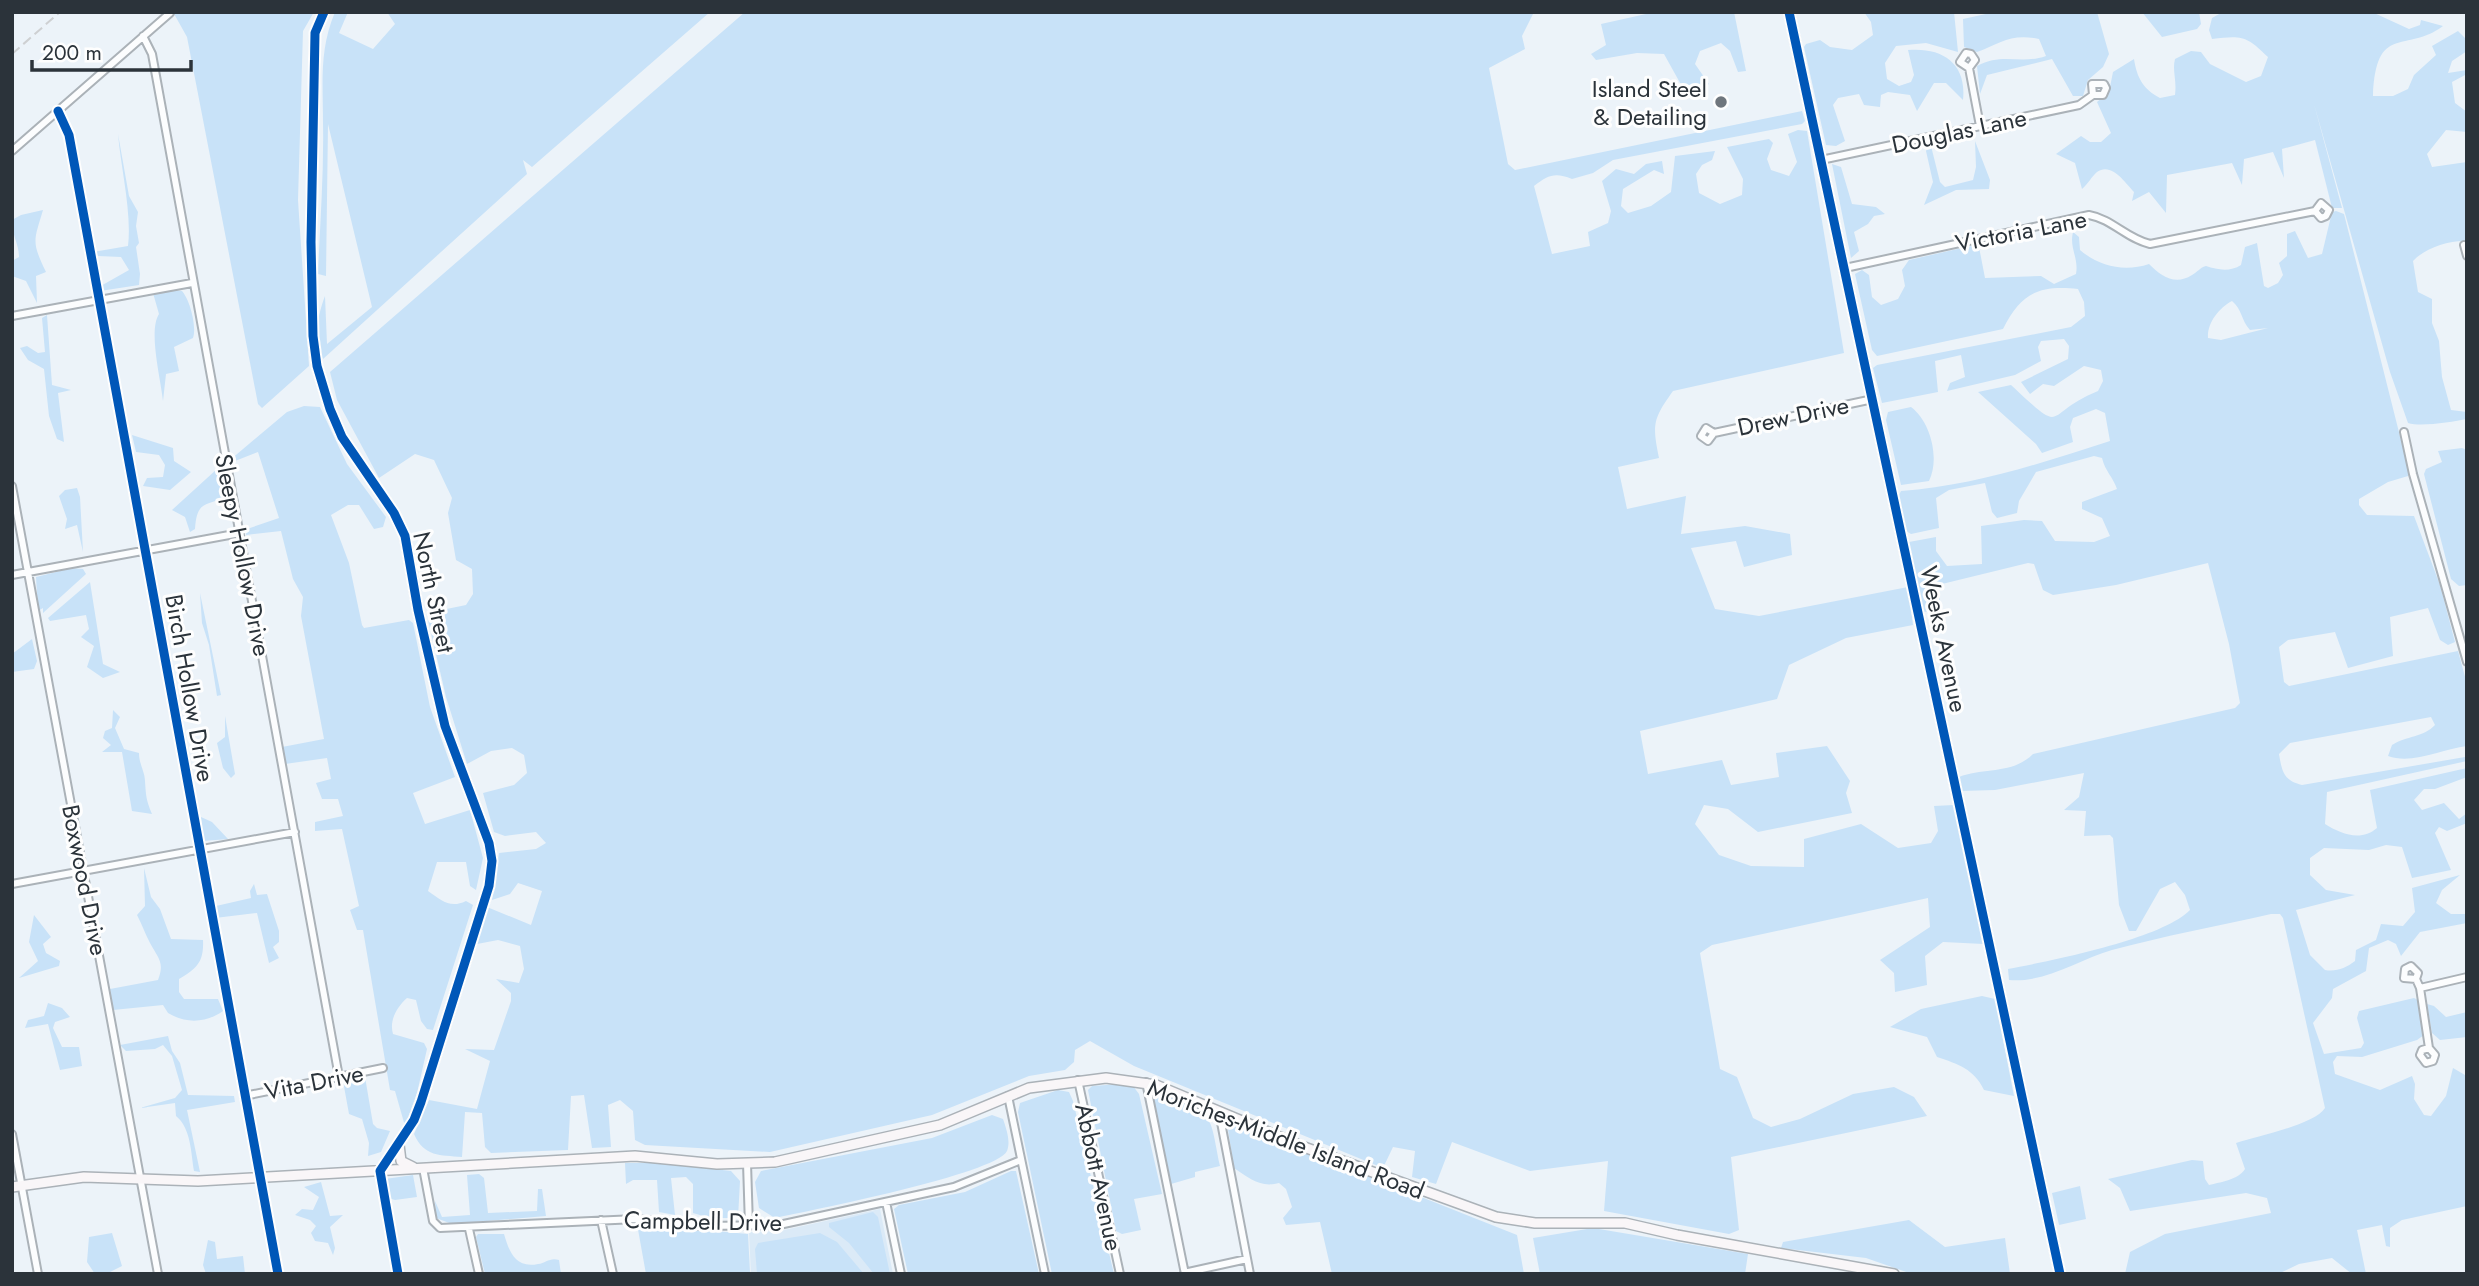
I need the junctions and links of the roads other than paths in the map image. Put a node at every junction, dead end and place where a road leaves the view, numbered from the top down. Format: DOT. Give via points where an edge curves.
graph roads {
  1 [pos="324,12"];
  2 [pos="1789,12"];
  3 [pos="170,13"];
  4 [pos="144,36"];
  5 [pos="1969,68"];
  6 [pos="2093,95"];
  7 [pos="58,111"];
  8 [pos="1980,126"];
  9 [pos="12,152"];
  10 [pos="1821,160"];
  11 [pos="2315,211"];
  12 [pos="2464,245"];
  13 [pos="2467,257"];
  14 [pos="1845,268"];
  15 [pos="192,283"];
  16 [pos="97,300"];
  17 [pos="12,316"];
  18 [pos="1873,399"];
  19 [pos="2404,432"];
  20 [pos="1714,433"];
  21 [pos="12,486"];
  22 [pos="240,533"];
  23 [pos="145,550"];
  24 [pos="28,572"];
  25 [pos="12,575"];
  26 [pos="2467,662"];
  27 [pos="295,832"];
  28 [pos="200,850"];
  29 [pos="83,871"];
  30 [pos="12,884"];
  31 [pos="2467,977"];
  32 [pos="2416,979"];
  33 [pos="2420,988"];
  34 [pos="2429,1048"];
  35 [pos="383,1068"];
  36 [pos="340,1077"];
  37 [pos="1079,1080"];
  38 [pos="1146,1082"];
  39 [pos="244,1096"];
  40 [pos="1008,1096"];
  41 [pos="1219,1112"];
  42 [pos="12,1134"];
  43 [pos="399,1145"];
  44 [pos="1021,1160"];
  45 [pos="747,1163"];
  46 [pos="419,1168"];
  47 [pos="380,1171"];
  48 [pos="260,1177"];
  49 [pos="141,1179"];
  50 [pos="17,1186"];
  51 [pos="886,1202"];
  52 [pos="601,1220"];
  53 [pos="748,1226"];
  54 [pos="469,1229"];
  55 [pos="1247,1259"];
  56 [pos="38,1274"];
  57 [pos="158,1274"];
  58 [pos="278,1274"];
  59 [pos="398,1274"];
  60 [pos="479,1274"];
  61 [pos="612,1274"];
  62 [pos="901,1274"];
  63 [pos="1045,1274"];
  64 [pos="1120,1274"];
  65 [pos="1184,1274"];
  66 [pos="1250,1274"];
  67 [pos="1894,1274"];
  68 [pos="2060,1274"];
  1 -- 43 [label="street, North Street" via="315,33 311,201 317,366 342,438 405,536 445,726 487,834 492,861 489,886 425,1089"];
  2 -- 10 [label="street, Weeks Avenue"];
  3 -- 4 [label="street"];
  4 -- 7 [label="street"];
  4 -- 15 [label="street, Sleepy Hollow Drive" via="152,54"];
  5 -- 8 [label="street"];
  6 -- 8 [label="street, Douglas Lane" via="2078,105"];
  7 -- 9 [label="street"];
  7 -- 16 [label="street, Birch Hollow Drive" via="69,135"];
  8 -- 10 [label="street, Douglas Lane"];
  10 -- 14 [label="street, Weeks Avenue"];
  11 -- 14 [label="street, Victoria Lane" via="2150,244 2089,215"];
  12 -- 13 [label="street"];
  14 -- 18 [label="street, Weeks Avenue"];
  15 -- 16 [label="street"];
  15 -- 22 [label="street, Sleepy Hollow Drive"];
  16 -- 17 [label="street"];
  16 -- 23 [label="street, Birch Hollow Drive"];
  18 -- 20 [label="street, Drew Drive"];
  18 -- 68 [label="street, Weeks Avenue"];
  19 -- 26 [label="street"];
  21 -- 24 [label="street, Boxwood Drive"];
  22 -- 23 [label="street"];
  22 -- 27 [label="street, Sleepy Hollow Drive"];
  23 -- 24 [label="street"];
  23 -- 28 [label="street, Birch Hollow Drive"];
  24 -- 25 [label="street"];
  24 -- 29 [label="street, Boxwood Drive"];
  27 -- 28 [label="street"];
  27 -- 36 [label="street, Sleepy Hollow Drive"];
  28 -- 29 [label="street"];
  28 -- 39 [label="street, Birch Hollow Drive"];
  29 -- 30 [label="street"];
  29 -- 49 [label="street, Boxwood Drive"];
  31 -- 33 [label="street"];
  32 -- 33 [label="street"];
  33 -- 34 [label="street"];
  35 -- 36 [label="street, Vita Drive"];
  36 -- 39 [label="street, Vita Drive"];
  37 -- 38 [label="street, Moriches-Middle Island Road"];
  37 -- 40 [label="street, Moriches-Middle Island Road"];
  37 -- 64 [label="street, Abbott Avenue"];
  38 -- 41 [label="street, Moriches-Middle Island Road"];
  38 -- 65 [label="street"];
  39 -- 48 [label="street, Birch Hollow Drive"];
  40 -- 44 [label="street"];
  40 -- 45 [label="street, Moriches-Middle Island Road" via="916,1132 797,1159"];
  41 -- 55 [label="street"];
  41 -- 67 [label="street, Moriches-Middle Island Road" via="1509,1221 1626,1223"];
  42 -- 50 [label="street"];
  43 -- 46 [label="street" via="401,1161"];
  43 -- 47 [label="street, North Street"];
  44 -- 51 [label="street, Campbell Drive" via="964,1184"];
  44 -- 63 [label="street"];
  45 -- 46 [label="street, Moriches-Middle Island Road" via="635,1156"];
  45 -- 53 [label="street"];
  46 -- 47 [label="street, Moriches-Middle Island Road"];
  46 -- 54 [label="street, Campbell Drive" via="435,1225"];
  47 -- 48 [label="street, Moriches-Middle Island Road"];
  47 -- 59 [label="street"];
  48 -- 49 [label="street, Moriches-Middle Island Road"];
  48 -- 58 [label="street, Birch Hollow Drive"];
  49 -- 50 [label="street, Moriches-Middle Island Road" via="84,1177"];
  49 -- 57 [label="street, Boxwood Drive"];
  50 -- 56 [label="street"];
  51 -- 53 [label="street, Campbell Drive" via="779,1225"];
  51 -- 62 [label="street"];
  52 -- 53 [label="street, Campbell Drive"];
  52 -- 54 [label="street, Campbell Drive"];
  52 -- 61 [label="street"];
  54 -- 60 [label="street"];
  55 -- 65 [label="street"];
  55 -- 66 [label="street"];
}
